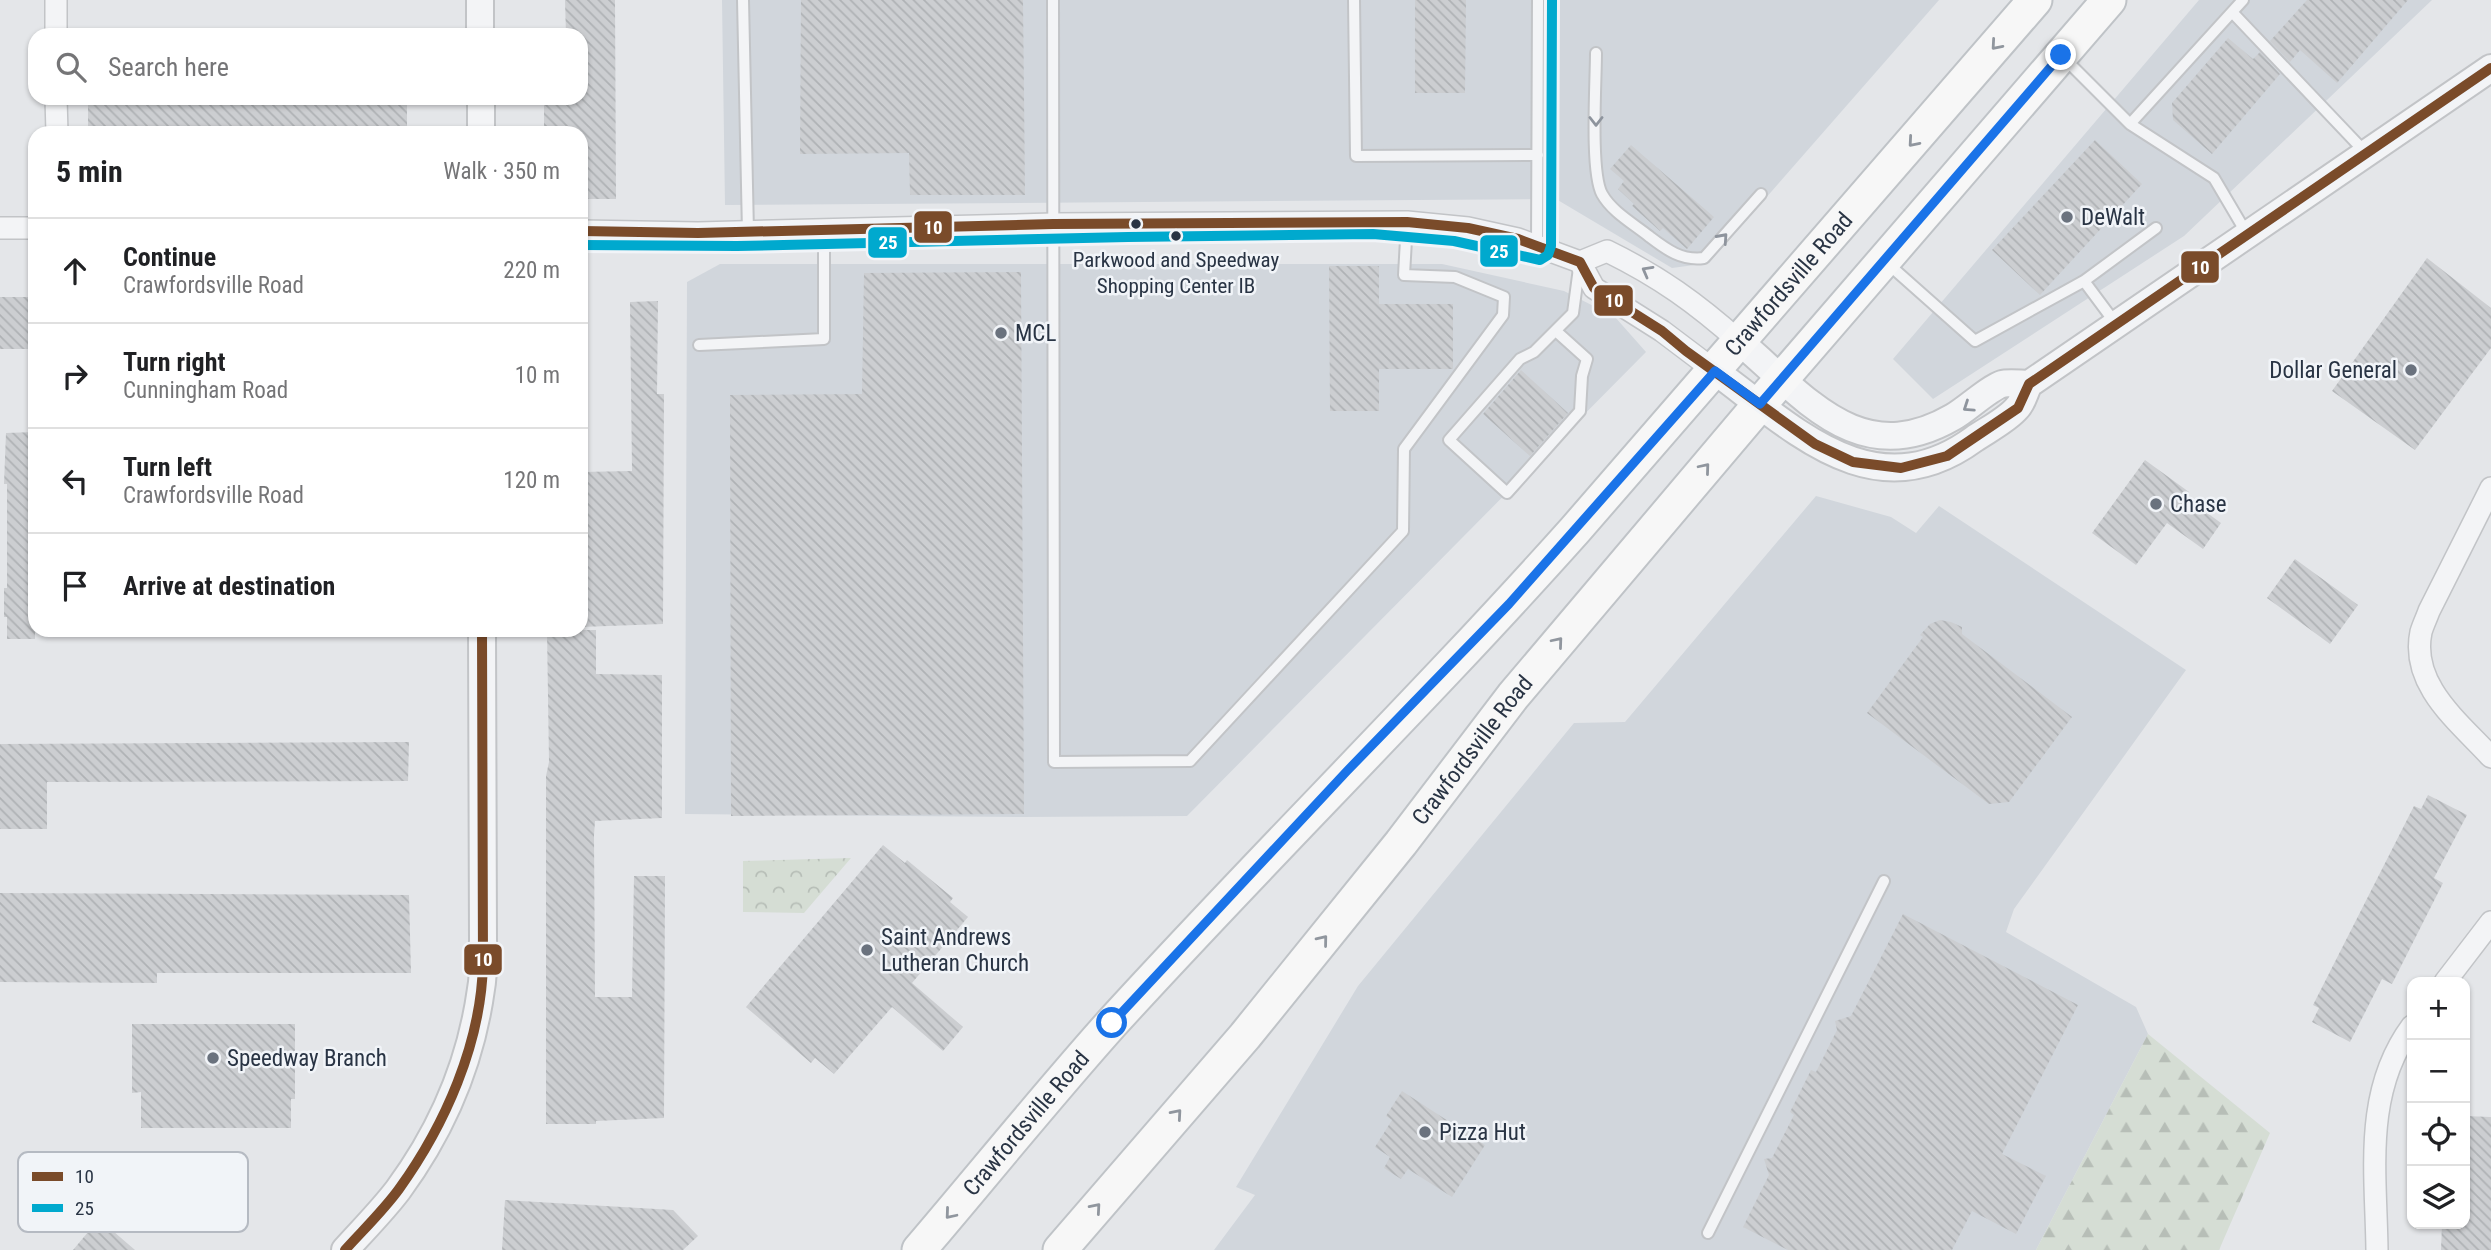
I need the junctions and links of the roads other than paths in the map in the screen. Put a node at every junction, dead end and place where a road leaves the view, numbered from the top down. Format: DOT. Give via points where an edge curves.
graph roads {
  1 [pos="56,0"];
  2 [pos="480,0"];
  3 [pos="744,0"];
  4 [pos="1053,0"];
  5 [pos="1354,0"];
  6 [pos="1538,0"];
  7 [pos="2035,0"];
  8 [pos="2109,0"];
  9 [pos="2243,0"];
  10 [pos="2232,12"];
  11 [pos="56,28"];
  12 [pos="480,28"];
  13 [pos="1596,52"];
  14 [pos="2061,55"];
  15 [pos="2491,68"];
  16 [pos="57,105"];
  17 [pos="481,105"];
  18 [pos="2130,124"];
  19 [pos="57,126"];
  20 [pos="481,126"];
  21 [pos="2366,153"];
  22 [pos="1538,155"];
  23 [pos="1761,194"];
  24 [pos="1407,222"];
  25 [pos="1053,224"];
  26 [pos="0,228"];
  27 [pos="28,228"];
  28 [pos="2156,228"];
  29 [pos="824,230"];
  30 [pos="588,231"];
  31 [pos="748,232"];
  32 [pos="2247,234"];
  33 [pos="1537,246"];
  34 [pos="1884,260"];
  35 [pos="1580,262"];
  36 [pos="2084,281"];
  37 [pos="2116,324"];
  38 [pos="1557,332"];
  39 [pos="1740,342"];
  40 [pos="699,345"];
  41 [pos="1715,371"];
  42 [pos="1783,379"];
  43 [pos="2029,384"];
  44 [pos="1760,404"];
  45 [pos="2491,488"];
  46 [pos="482,637"];
  47 [pos="2491,757"];
  48 [pos="1884,881"];
  49 [pos="2491,922"];
  50 [pos="2449,977"];
  51 [pos="2407,1033"];
  52 [pos="1707,1233"];
  53 [pos="345,1250"];
  54 [pos="919,1250"];
  55 [pos="1060,1250"];
  56 [pos="2377,1250"];
  1 -- 11 [label="street"];
  2 -- 12 [label="street"];
  3 -- 31 [label="lane"];
  4 -- 25 [label="lane"];
  5 -- 22 [label="lane" via="1356,156"];
  6 -- 22 [label="lane"];
  7 -- 39 [label="main road, Crawfordsville Road, one-way"];
  8 -- 14 [label="main road, Crawfordsville Road"];
  9 -- 10 [label="lane"];
  10 -- 18 [label="lane"];
  10 -- 21 [label="lane"];
  13 -- 23 [label="lane, one-way" via="1596,173 1602,193 1616,211 1667,250 1692,260 1704,258"];
  14 -- 18 [label="lane"];
  14 -- 34 [label="main road, Crawfordsville Road"];
  15 -- 21 [label="street"];
  16 -- 19 [label="street"];
  17 -- 20 [label="street"];
  18 -- 32 [label="lane" via="2214,178"];
  21 -- 32 [label="street"];
  22 -- 33 [label="lane"];
  24 -- 25 [label="street"];
  24 -- 25 [label="lane" via="1404,275 1455,277 1504,297 1503,315 1404,449 1404,531 1190,761 1054,762"];
  24 -- 33 [label="street" via="1468,228"];
  25 -- 29 [label="street"];
  26 -- 27 [label="street"];
  28 -- 36 [label="lane"];
  29 -- 31 [label="street"];
  29 -- 40 [label="lane" via="824,339"];
  30 -- 31 [label="street"];
  32 -- 37 [label="street"];
  33 -- 35 [label="street"];
  34 -- 36 [label="lane" via="1975,341"];
  34 -- 42 [label="main road, Crawfordsville Road"];
  35 -- 38 [label="lane" via="1573,313"];
  39 -- 35 [label="street, one-way" via="1695,303 1630,262 1607,251"];
  35 -- 41 [label="street" via="1594,288"];
  36 -- 37 [label="lane"];
  37 -- 43 [label="street"];
  38 -- 38 [label="lane" via="1520,359 1449,440 1507,492 1580,411 1587,359"];
  39 -- 41 [label="main road, Crawfordsville Road"];
  39 -- 42 [label="street"];
  41 -- 44 [label="street"];
  41 -- 54 [label="main road, Crawfordsville Road, one-way" via="1509,604 1110,1025"];
  43 -- 42 [label="street, one-way" via="2001,384 1938,425 1895,437 1847,428"];
  42 -- 44 [label="main road, Crawfordsville Road"];
  43 -- 44 [label="street" via="2018,408 1969,443 1947,456 1901,468 1839,457"];
  55 -- 44 [label="main road, Crawfordsville Road, one-way" via="1245,1036 1513,696"];
  45 -- 47 [label="street" via="2421,631 2420,654 2424,676 2441,704"];
  46 -- 53 [label="street" via="482,987 472,1036 432,1140 397,1191"];
  48 -- 52 [label="lane"];
  49 -- 50 [label="street"];
  51 -- 56 [label="street" via="2388,1069 2377,1108"];
}
